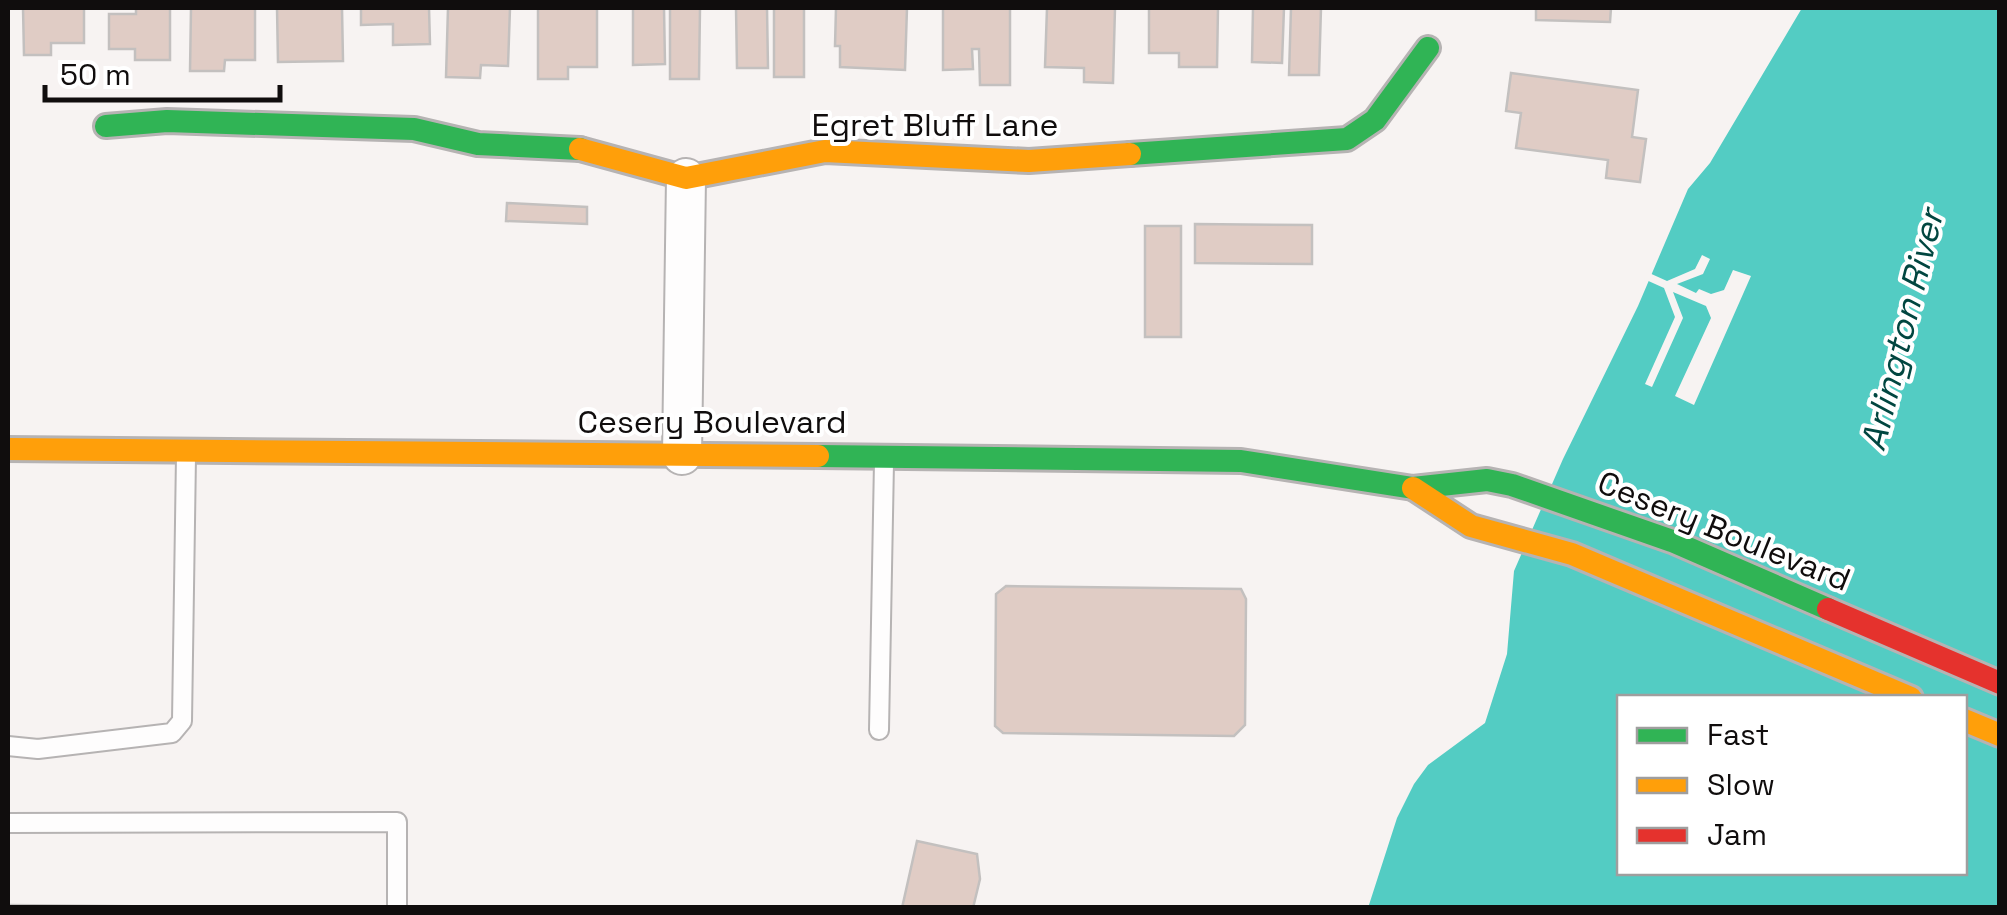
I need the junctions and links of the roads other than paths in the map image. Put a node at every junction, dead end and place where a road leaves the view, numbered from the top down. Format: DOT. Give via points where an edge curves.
graph roads {
  1 [pos="1428,48"];
  2 [pos="106,126"];
  3 [pos="686,178"];
  4 [pos="8,449"];
  5 [pos="186,450"];
  6 [pos="682,455"];
  7 [pos="884,456"];
  8 [pos="1413,488"];
  9 [pos="2000,684"];
  10 [pos="1905,695"];
  11 [pos="1967,721"];
  12 [pos="879,730"];
  13 [pos="2000,735"];
  14 [pos="8,746"];
  15 [pos="8,823"];
  16 [pos="397,908"];
  1 -- 3 [label="main road, Egret Bluff Lane" via="1375,120 1347,139 1030,161 825,150"];
  2 -- 3 [label="main road, Egret Bluff Lane" via="166,121 414,129 478,144 576,148"];
  3 -- 6 [label="street"];
  4 -- 5 [label="main road, Cesery Boulevard"];
  5 -- 6 [label="main road, Cesery Boulevard"];
  5 -- 14 [label="lane" via="182,721 172,734 38,749"];
  6 -- 7 [label="main road, Cesery Boulevard"];
  7 -- 8 [label="main road, Cesery Boulevard" via="1242,461"];
  7 -- 12 [label="lane"];
  8 -- 9 [label="main road, Cesery Boulevard" via="1487,480 1512,486 1672,541"];
  8 -- 10 [label="main road, Cesery Boulevard" via="1471,526 1572,554"];
  11 -- 13 [label="main road"];
  15 -- 16 [label="lane" via="397,822"];
}
